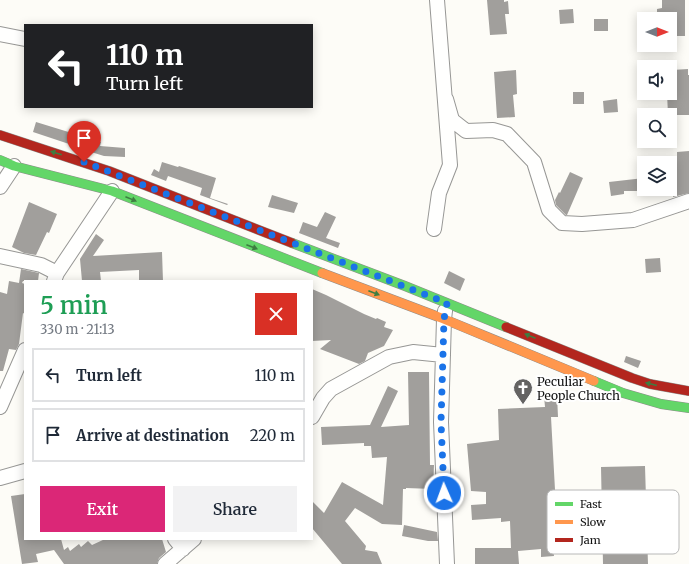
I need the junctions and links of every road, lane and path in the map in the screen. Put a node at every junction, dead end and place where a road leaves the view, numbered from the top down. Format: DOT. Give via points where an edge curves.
graph roads {
  1 [pos="437,0"];
  2 [pos="0,34"];
  3 [pos="24,39"];
  4 [pos="446,99"];
  5 [pos="0,135"];
  6 [pos="0,160"];
  7 [pos="14,166"];
  8 [pos="0,187"];
  9 [pos="112,191"];
  10 [pos="689,201"];
  11 [pos="434,229"];
  12 [pos="0,256"];
  13 [pos="56,277"];
  14 [pos="447,303"];
  15 [pos="444,319"];
  16 [pos="24,352"];
  17 [pos="443,355"];
  18 [pos="689,392"];
  19 [pos="0,407"];
  20 [pos="689,408"];
  21 [pos="313,415"];
  22 [pos="24,471"];
  23 [pos="0,478"];
  24 [pos="191,540"];
  25 [pos="179,544"];
  26 [pos="165,564"];
  27 [pos="447,564"];
  1 -- 4 [label="street"];
  2 -- 3 [label="street"];
  4 -- 10 [label="street" via="452,120 466,131 493,130 507,134 534,162 549,210 562,223 633,220"];
  4 -- 11 [label="street" via="450,165 439,193"];
  14 -- 5 [label="street, one-way" via="110,171"];
  6 -- 7 [label="street"];
  7 -- 8 [label="street"];
  7 -- 9 [label="street"];
  9 -- 13 [label="street"];
  9 -- 15 [label="street, one-way"];
  12 -- 13 [label="street" via="41,265"];
  14 -- 15 [label="street"];
  18 -- 14 [label="street, one-way" via="632,378"];
  15 -- 17 [label="street"];
  15 -- 20 [label="street" via="623,393 661,404"];
  16 -- 19 [label="street"];
  17 -- 21 [label="street" via="413,352 389,358 331,389"];
  17 -- 27 [label="street" via="441,422"];
  22 -- 23 [label="street"];
  24 -- 25 [label="street"];
  25 -- 26 [label="street"];
}
